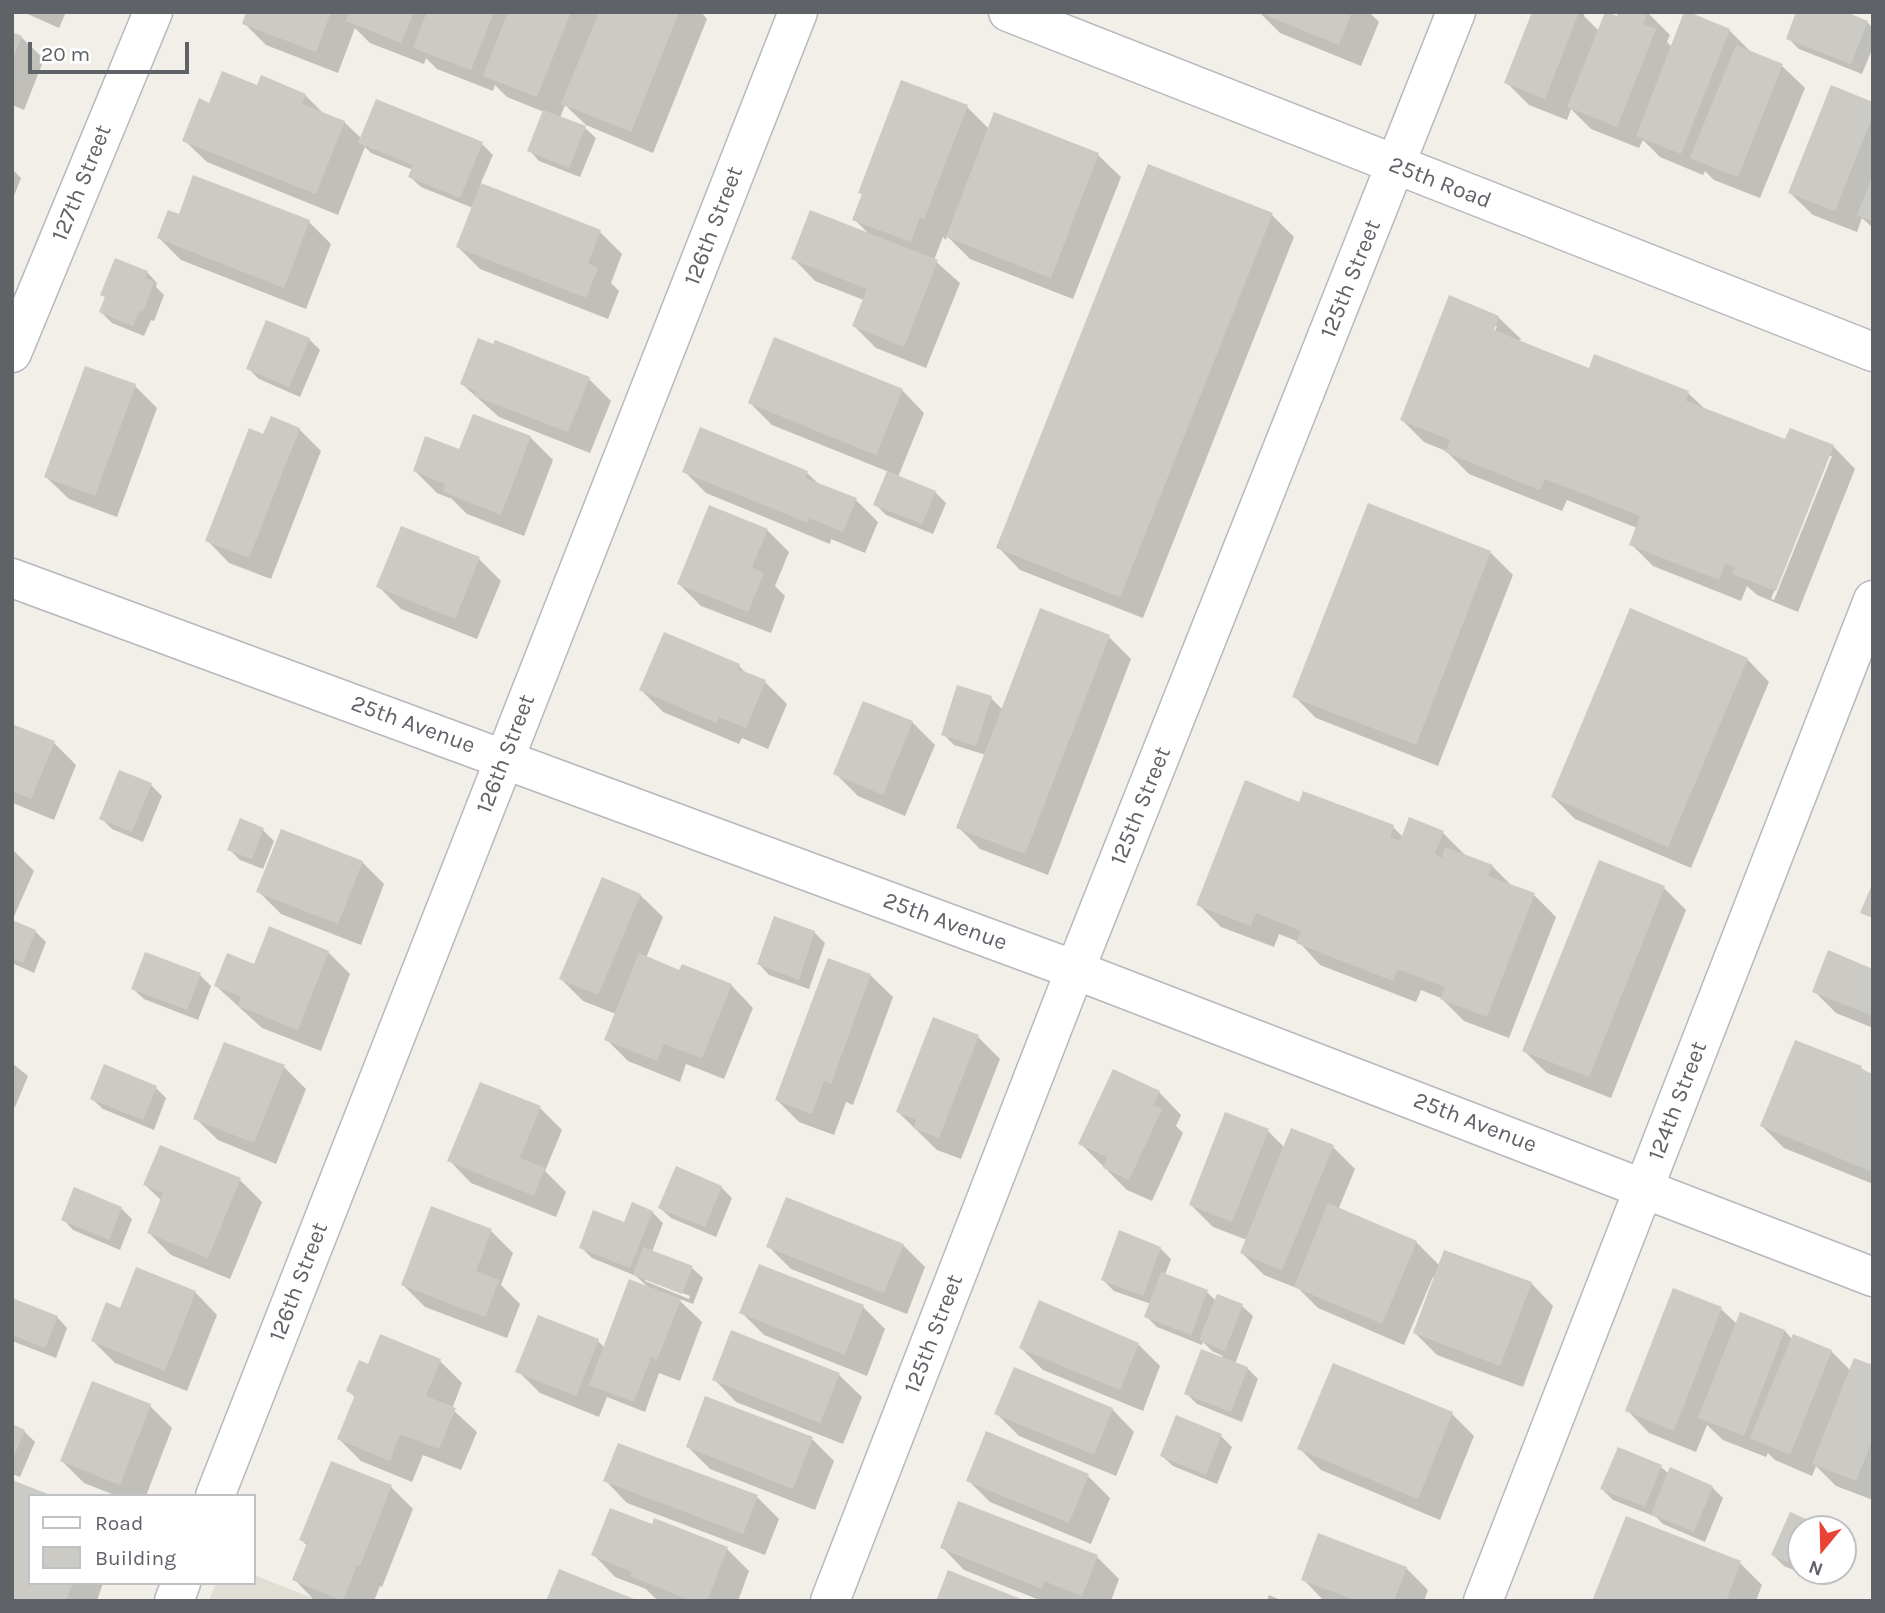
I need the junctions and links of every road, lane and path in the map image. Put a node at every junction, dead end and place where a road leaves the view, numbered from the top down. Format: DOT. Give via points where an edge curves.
graph roads {
  1 [pos="153,12"];
  2 [pos="798,12"];
  3 [pos="1008,12"];
  4 [pos="1456,12"];
  5 [pos="1396,165"];
  6 [pos="1873,352"];
  7 [pos="12,353"];
  8 [pos="12,578"];
  9 [pos="1873,600"];
  10 [pos="505,759"];
  11 [pos="1075,970"];
  12 [pos="1643,1188"];
  13 [pos="1873,1277"];
  14 [pos="216,1494"];
  15 [pos="830,1601"];
  16 [pos="1483,1601"];
  1 -- 7 [label="street, 127th Street"];
  2 -- 10 [label="street, 126th Street"];
  3 -- 5 [label="street, 25th Road"];
  4 -- 5 [label="street, 125th Street"];
  5 -- 6 [label="street, 25th Road"];
  5 -- 11 [label="street, 125th Street"];
  8 -- 10 [label="street, 25th Avenue"];
  9 -- 12 [label="street, 124th Street"];
  10 -- 11 [label="street, 25th Avenue"];
  10 -- 14 [label="street, 126th Street"];
  11 -- 12 [label="street, 25th Avenue"];
  11 -- 15 [label="street, 125th Street"];
  12 -- 13 [label="street, 25th Avenue"];
  12 -- 16 [label="street, 124th Street"];
}
